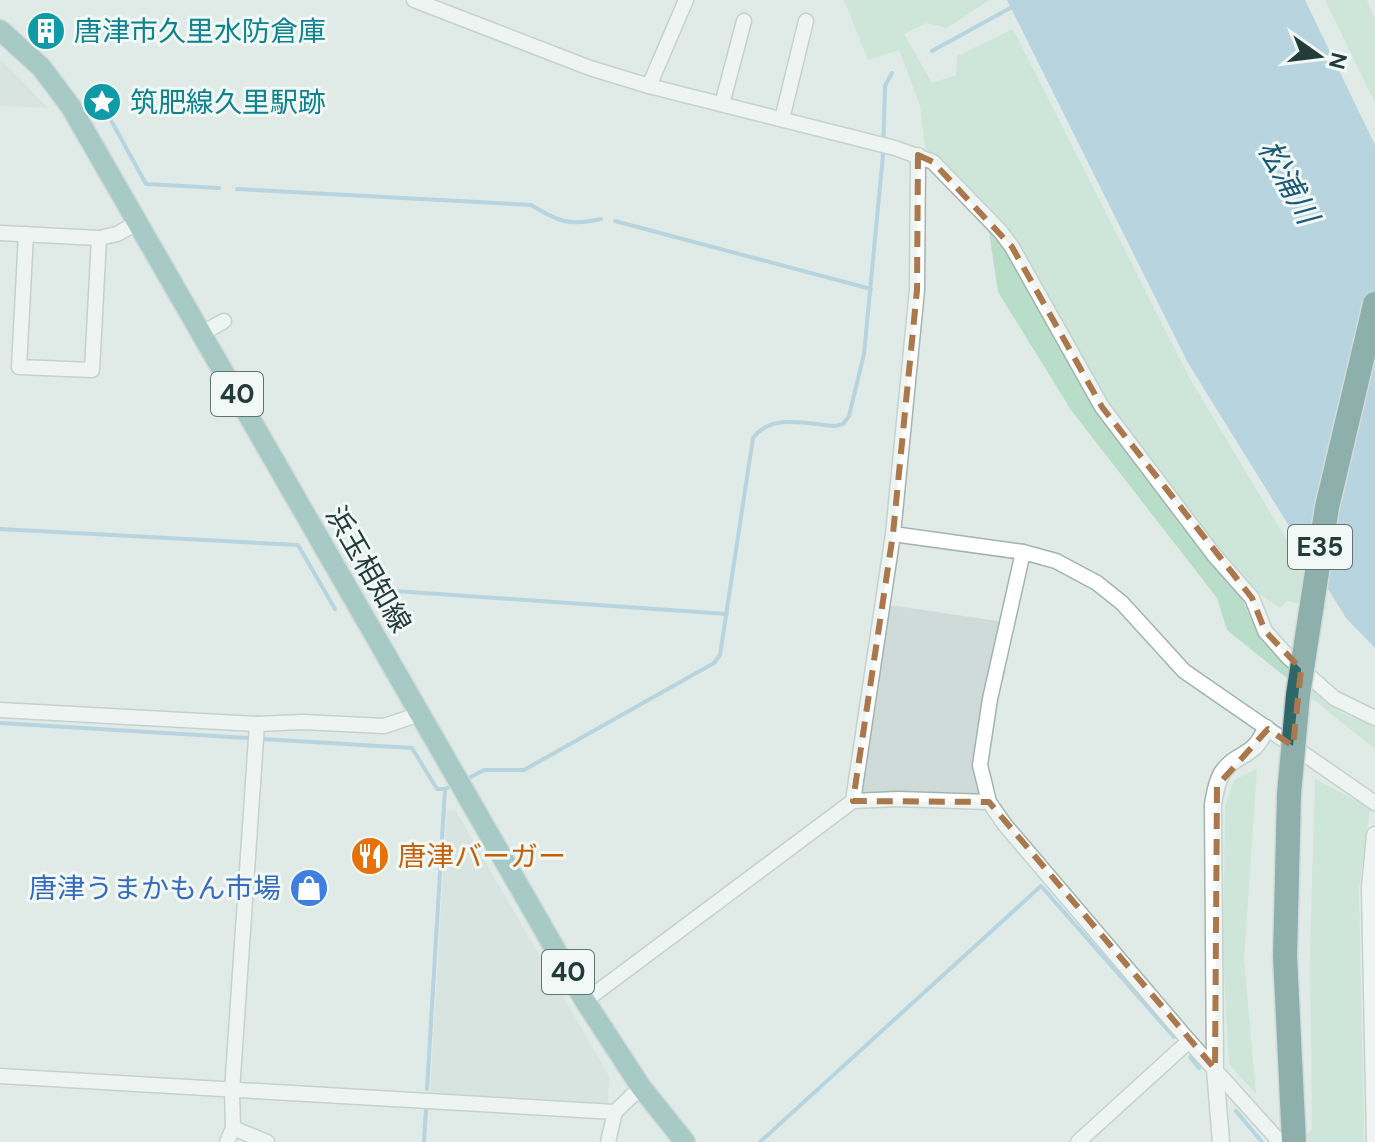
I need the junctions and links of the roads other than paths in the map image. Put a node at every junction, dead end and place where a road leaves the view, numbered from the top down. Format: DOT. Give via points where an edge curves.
graph roads {
  1 [pos="417,0"];
  2 [pos="686,0"];
  3 [pos="744,21"];
  4 [pos="806,21"];
  5 [pos="0,30"];
  6 [pos="649,86"];
  7 [pos="722,104"];
  8 [pos="782,119"];
  9 [pos="918,155"];
  10 [pos="137,223"];
  11 [pos="0,233"];
  12 [pos="26,234"];
  13 [pos="99,238"];
  14 [pos="1375,304"];
  15 [pos="224,321"];
  16 [pos="202,333"];
  17 [pos="893,534"];
  18 [pos="1023,552"];
  19 [pos="0,710"];
  20 [pos="420,714"];
  21 [pos="1375,718"];
  22 [pos="1266,728"];
  23 [pos="257,732"];
  24 [pos="853,801"];
  25 [pos="989,802"];
  26 [pos="1375,803"];
  27 [pos="1375,835"];
  28 [pos="1372,888"];
  29 [pos="585,1001"];
  30 [pos="1189,1041"];
  31 [pos="1215,1069"];
  32 [pos="0,1076"];
  33 [pos="641,1087"];
  34 [pos="232,1091"];
  35 [pos="615,1112"];
  36 [pos="230,1135"];
  37 [pos="267,1142"];
  38 [pos="608,1142"];
  39 [pos="685,1142"];
  40 [pos="1078,1142"];
  41 [pos="1221,1142"];
  42 [pos="1280,1142"];
  43 [pos="1294,1142"];
  44 [pos="1375,1142"];
  1 -- 6 [label="street"];
  2 -- 6 [label="street"];
  3 -- 7 [label="street"];
  4 -- 8 [label="street"];
  5 -- 10 [label="main road, 浜玉相知線 / 40" via="57,86"];
  6 -- 7 [label="street"];
  7 -- 8 [label="street"];
  8 -- 9 [label="street"];
  9 -- 17 [label="street" via="917,290"];
  9 -- 21 [label="street" via="933,162 1012,247 1102,407 1252,598 1265,631 1334,698"];
  10 -- 13 [label="street"];
  10 -- 16 [label="main road, 浜玉相知線 / 40"];
  11 -- 12 [label="street"];
  12 -- 13 [label="street"];
  12 -- 13 [label="street" via="19,367 92,370"];
  14 -- 43 [label="highway, E35, bridge" via="1324,523 1298,695 1289,794 1285,956"];
  15 -- 16 [label="street"];
  16 -- 20 [label="main road, 浜玉相知線 / 40"];
  17 -- 18 [label="street"];
  17 -- 24 [label="street"];
  18 -- 22 [label="street" via="1056,561 1097,583 1184,671"];
  18 -- 25 [label="street" via="980,765"];
  19 -- 23 [label="street"];
  20 -- 23 [label="street" via="384,726 303,722"];
  20 -- 29 [label="main road, 浜玉相知線 / 40"];
  22 -- 26 [label="street"];
  22 -- 31 [label="street" via="1255,749 1221,775 1213,804"];
  23 -- 34 [label="street"];
  24 -- 25 [label="street"];
  24 -- 29 [label="street"];
  25 -- 30 [label="street"];
  27 -- 28 [label="street"];
  28 -- 44 [label="street"];
  29 -- 33 [label="main road, 浜玉相知線 / 40"];
  30 -- 31 [label="street"];
  30 -- 40 [label="street"];
  31 -- 41 [label="street"];
  31 -- 42 [label="street"];
  32 -- 34 [label="street"];
  33 -- 35 [label="street"];
  33 -- 39 [label="main road, 浜玉相知線 / 40"];
  34 -- 35 [label="street"];
  34 -- 36 [label="street"];
  35 -- 38 [label="street"];
  36 -- 37 [label="street"];
}
